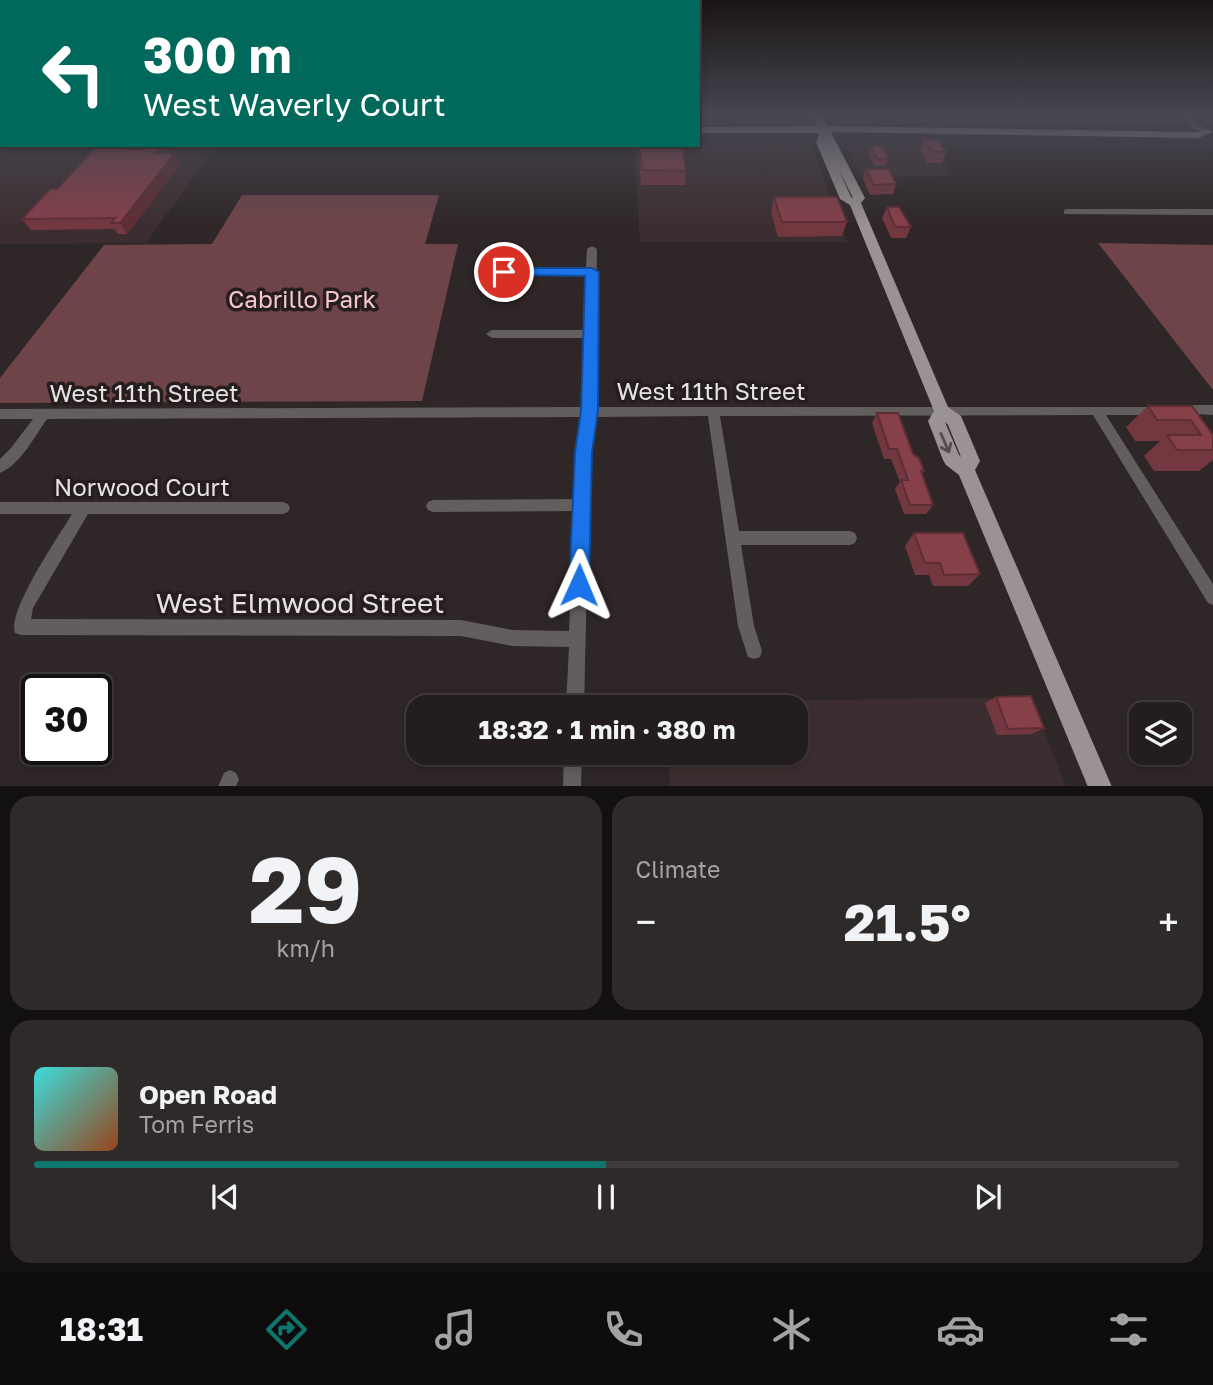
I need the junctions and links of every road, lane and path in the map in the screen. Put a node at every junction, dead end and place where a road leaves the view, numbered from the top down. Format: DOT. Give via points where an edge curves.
graph roads {
  1 [pos="838,153"];
  2 [pos="1067,212"];
  3 [pos="1213,212"];
  4 [pos="592,249"];
  5 [pos="504,272"];
  6 [pos="592,272"];
  7 [pos="492,334"];
  8 [pos="591,334"];
  9 [pos="1096,410"];
  10 [pos="1213,410"];
  11 [pos="589,411"];
  12 [pos="713,411"];
  13 [pos="942,411"];
  14 [pos="0,414"];
  15 [pos="43,414"];
  16 [pos="0,467"];
  17 [pos="581,505"];
  18 [pos="433,506"];
  19 [pos="0,508"];
  20 [pos="283,508"];
  21 [pos="83,509"];
  22 [pos="731,538"];
  23 [pos="850,538"];
  24 [pos="1213,598"];
  25 [pos="578,639"];
  26 [pos="754,651"];
  27 [pos="576,695"];
  28 [pos="573,765"];
  29 [pos="572,786"];
  30 [pos="1100,786"];
  1 -- 13 [label="main road"];
  2 -- 3 [label="street"];
  4 -- 6 [label="street"];
  5 -- 6 [label="street"];
  6 -- 8 [label="street"];
  7 -- 8 [label="street"];
  8 -- 11 [label="street"];
  9 -- 10 [label="street, West 11th Street"];
  9 -- 13 [label="street, West 11th Street"];
  9 -- 24 [label="street"];
  11 -- 12 [label="street, West 11th Street"];
  11 -- 15 [label="street, West 11th Street"];
  11 -- 17 [label="street"];
  12 -- 13 [label="street, West 11th Street"];
  12 -- 22 [label="street"];
  13 -- 30 [label="main road" via="936,421 952,460 966,470"];
  14 -- 15 [label="street, West 11th Street"];
  15 -- 16 [label="street"];
  17 -- 18 [label="street"];
  17 -- 25 [label="street"];
  19 -- 21 [label="street, Norwood Court"];
  20 -- 21 [label="street, Norwood Court"];
  21 -- 25 [label="street, West Elmwood Street" via="26,606 21,627 461,628 512,638"];
  22 -- 23 [label="street"];
  22 -- 26 [label="street"];
  25 -- 27 [label="street"];
  28 -- 29 [label="street"];
}
